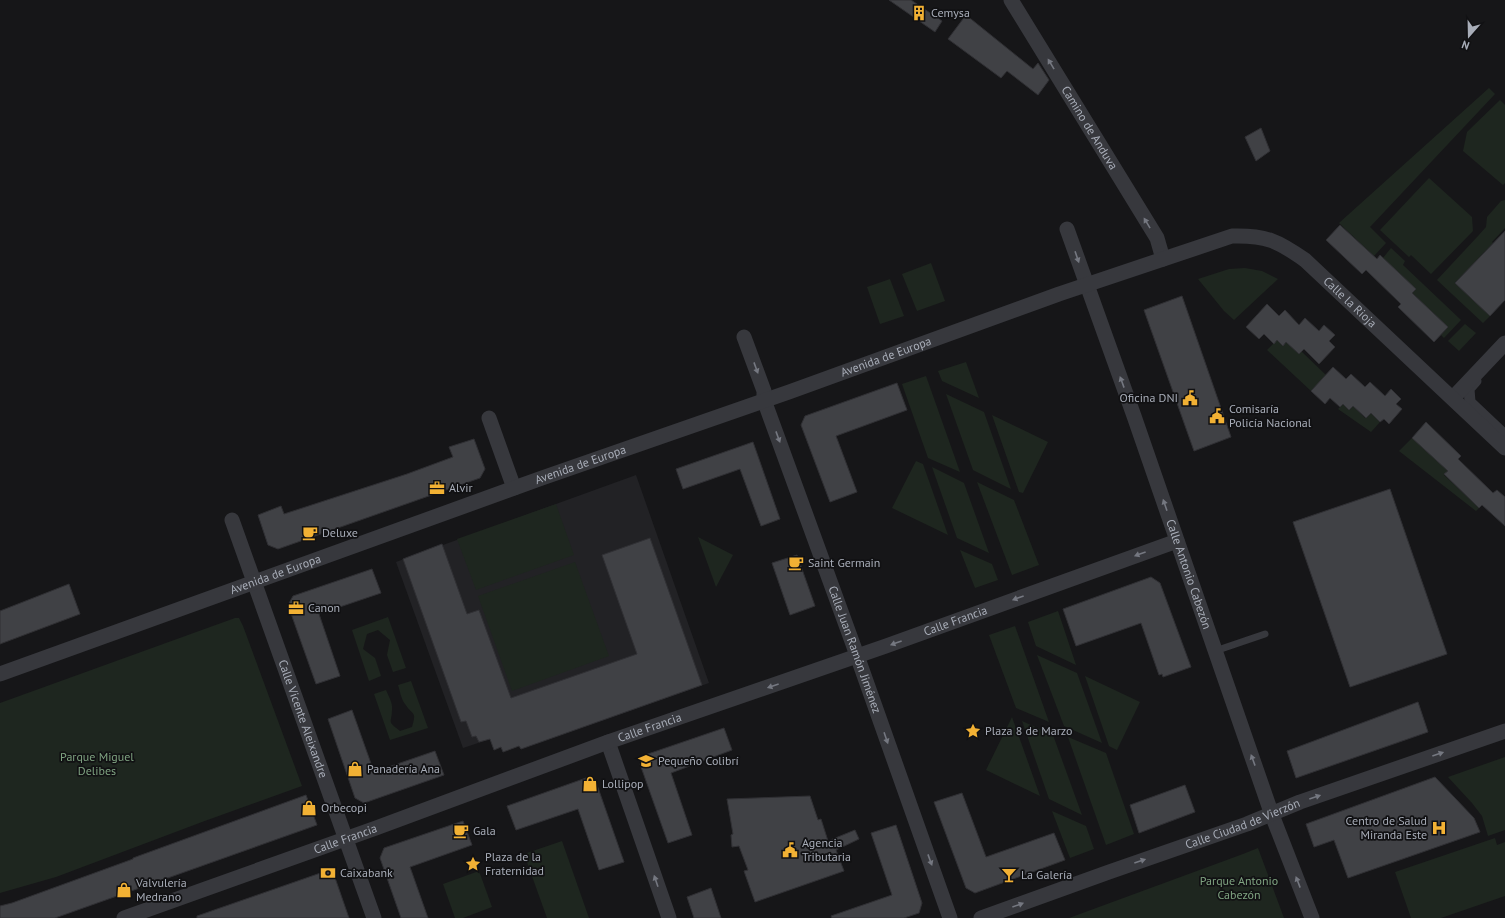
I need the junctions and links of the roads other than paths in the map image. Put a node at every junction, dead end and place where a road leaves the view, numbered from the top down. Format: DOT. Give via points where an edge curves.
graph roads {
  1 [pos="1011,0"];
  2 [pos="1067,230"];
  3 [pos="1162,258"];
  4 [pos="1086,285"];
  5 [pos="744,337"];
  6 [pos="1505,343"];
  7 [pos="1505,351"];
  8 [pos="1453,398"];
  9 [pos="764,400"];
  10 [pos="490,418"];
  11 [pos="1505,435"];
  12 [pos="1505,448"];
  13 [pos="514,488"];
  14 [pos="232,520"];
  15 [pos="1177,540"];
  16 [pos="253,581"];
  17 [pos="1265,634"];
  18 [pos="1215,651"];
  19 [pos="857,656"];
  20 [pos="0,674"];
  21 [pos="1505,731"];
  22 [pos="608,742"];
  23 [pos="1272,814"];
  24 [pos="346,839"];
  25 [pos="124,918"];
  26 [pos="374,918"];
  27 [pos="669,918"];
  28 [pos="950,918"];
  29 [pos="981,918"];
  30 [pos="1312,918"];
  3 -- 1 [label="street, Camino de Anduva, one-way" via="1157,238"];
  2 -- 4 [label="street, Calle Antonio Cabezón, one-way"];
  3 -- 4 [label="street, Avenida de Europa"];
  3 -- 8 [label="street, Calle la Rioja" via="1232,236 1269,239 1289,248"];
  4 -- 9 [label="street, Avenida de Europa"];
  15 -- 4 [label="street, Calle Antonio Cabezón, one-way"];
  5 -- 9 [label="street, Calle Juan Ramón Jiménez, one-way" via="764,391"];
  6 -- 8 [label="street"];
  7 -- 11 [label="street" via="1469,389 1470,402"];
  8 -- 12 [label="street, Calle la Rioja"];
  9 -- 13 [label="street, Avenida de Europa"];
  9 -- 19 [label="street, Calle Juan Ramón Jiménez, one-way"];
  10 -- 13 [label="street"];
  13 -- 16 [label="street, Avenida de Europa"];
  14 -- 16 [label="street, Calle Vicente Aleixandre"];
  15 -- 18 [label="street, Calle Antonio Cabezón"];
  15 -- 19 [label="street, Calle Francia, one-way"];
  16 -- 20 [label="street, Avenida de Europa"];
  16 -- 24 [label="street, Calle Vicente Aleixandre"];
  17 -- 18 [label="lane"];
  23 -- 18 [label="street, Calle Antonio Cabezón, one-way"];
  19 -- 22 [label="street, Calle Francia, one-way"];
  19 -- 28 [label="street, Calle Juan Ramón Jiménez, one-way"];
  23 -- 21 [label="street, Calle Ciudad de Vierzón, one-way"];
  22 -- 24 [label="street, Calle Francia"];
  27 -- 22 [label="street, one-way"];
  29 -- 23 [label="street, Calle Ciudad de Vierzón, one-way"];
  30 -- 23 [label="street, Calle Antonio Cabezón, one-way"];
  24 -- 25 [label="street, Calle Francia"];
  24 -- 26 [label="street, Calle Vicente Aleixandre"];
}
